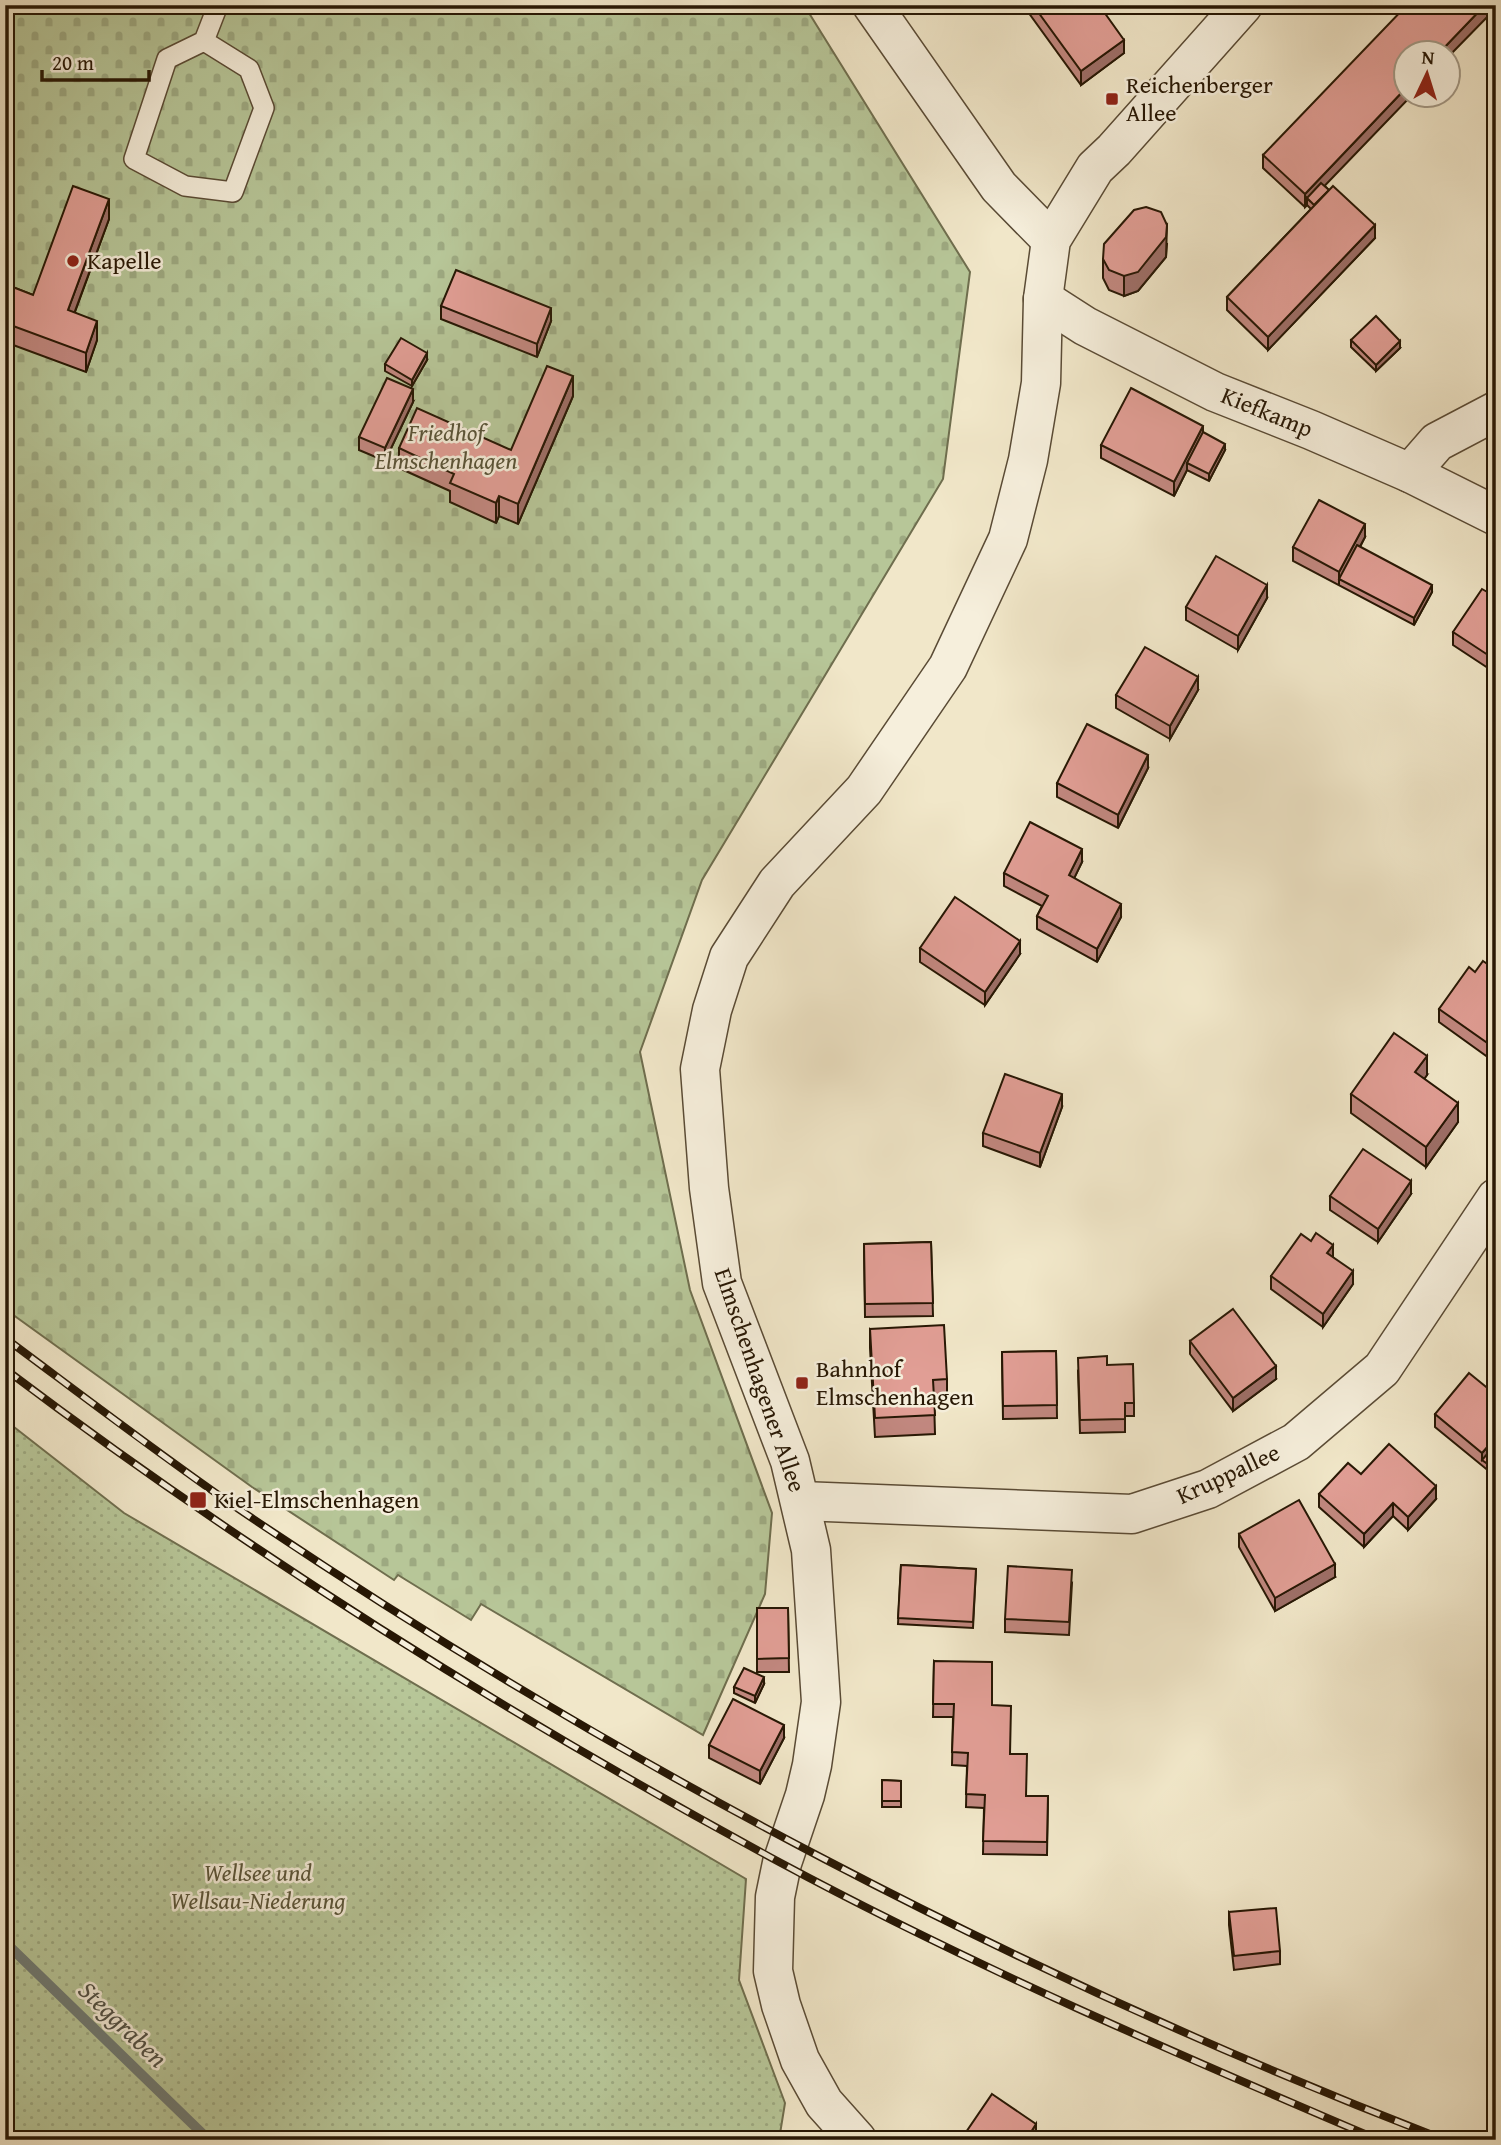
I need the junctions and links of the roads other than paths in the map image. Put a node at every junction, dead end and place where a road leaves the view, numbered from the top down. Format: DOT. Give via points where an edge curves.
graph roads {
  1 [pos="218,5"];
  2 [pos="872,5"];
  3 [pos="1243,5"];
  4 [pos="204,41"];
  5 [pos="1051,240"];
  6 [pos="1043,299"];
  7 [pos="1496,411"];
  8 [pos="1410,473"];
  9 [pos="1496,516"];
  10 [pos="1496,1198"];
  11 [pos="801,1501"];
  12 [pos="856,2140"];
  1 -- 4 [label="lane"];
  2 -- 5 [label="street" via="999,187"];
  3 -- 5 [label="street" via="1095,168"];
  4 -- 4 [label="lane" via="249,69 264,108 233,192 186,186 134,159 167,59"];
  5 -- 6 [label="street, Elmschenhagener Allee"];
  6 -- 8 [label="street, Kiefkamp" via="1085,326 1215,392"];
  6 -- 11 [label="street, Elmschenhagener Allee" via="1041,383 1008,539 948,667 864,790 777,883 729,957 700,1069 722,1283"];
  7 -- 8 [label="street" via="1437,442"];
  8 -- 9 [label="street, Kiefkamp"];
  10 -- 11 [label="street, Kruppallee" via="1381,1369 1296,1442 1208,1489 1132,1514"];
  11 -- 12 [label="street, Elmschenhagener Allee" via="811,1550 821,1702 808,1785 775,1897 773,1971 800,2060 824,2103"];
}
